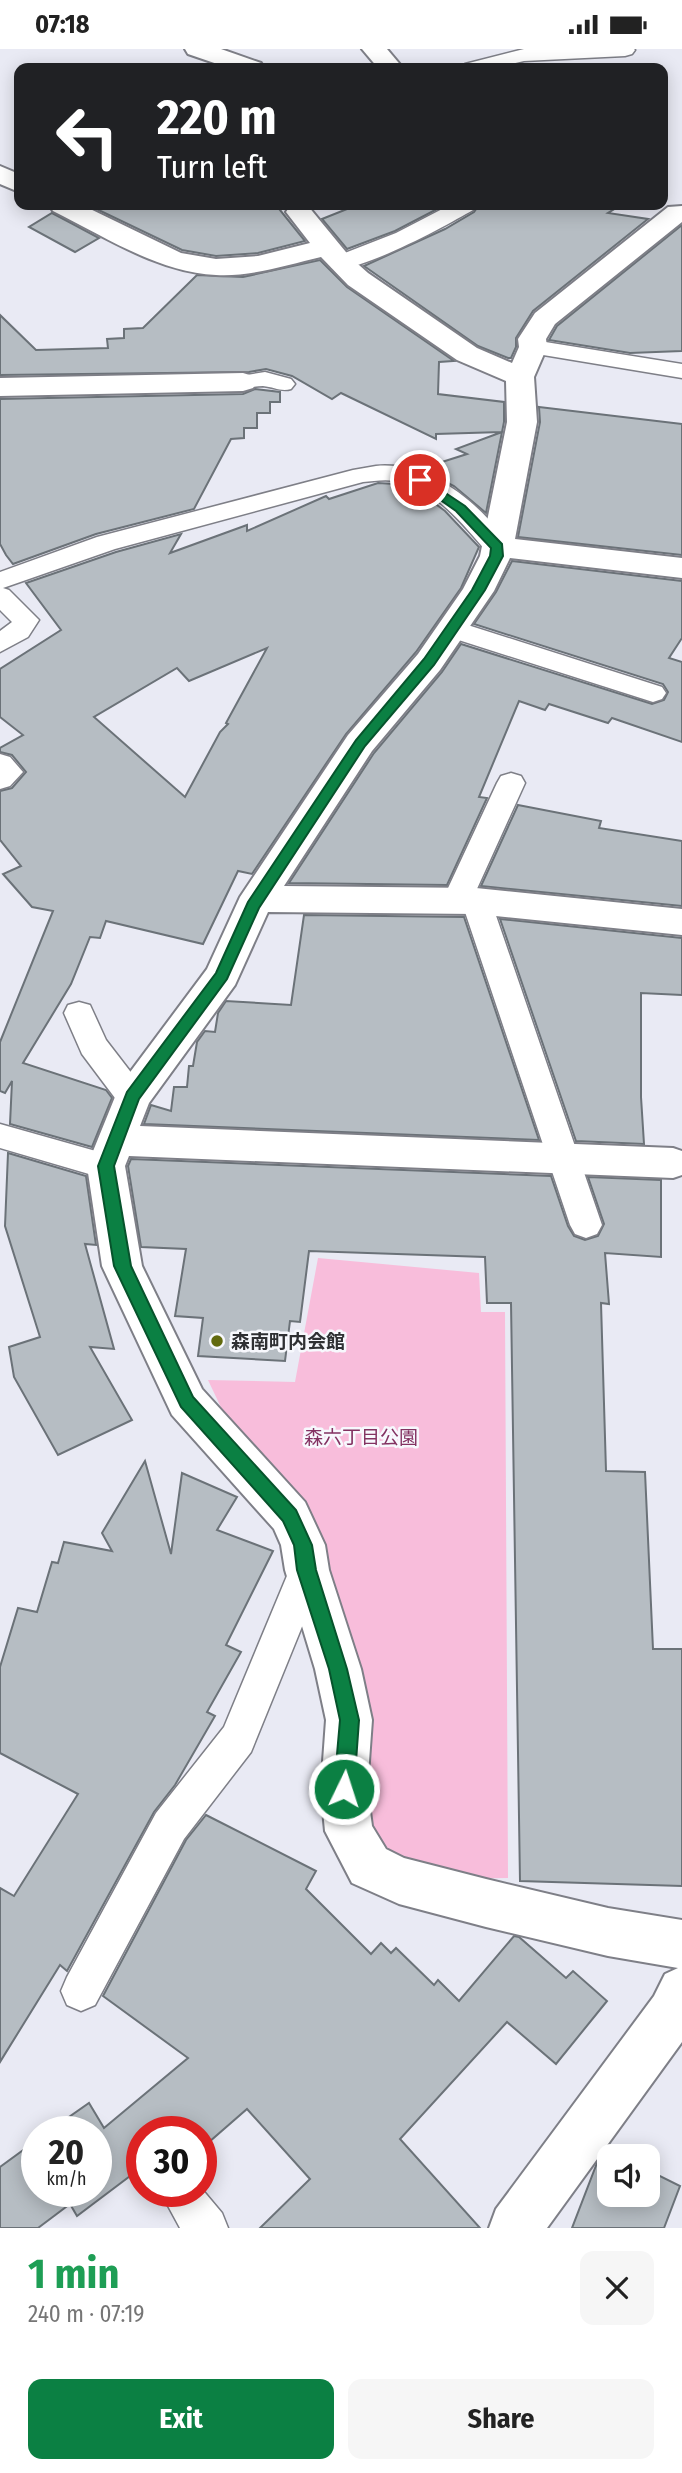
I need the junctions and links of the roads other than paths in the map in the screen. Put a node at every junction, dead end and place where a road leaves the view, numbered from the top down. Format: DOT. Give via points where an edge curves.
graph roads {
  1 [pos="197,49"];
  2 [pos="374,49"];
  3 [pos="625,50"];
  4 [pos="238,63"];
  5 [pos="387,63"];
  6 [pos="492,63"];
  7 [pos="72,210"];
  8 [pos="456,210"];
  9 [pos="672,210"];
  10 [pos="299,212"];
  11 [pos="333,255"];
  12 [pos="526,362"];
  13 [pos="682,371"];
  14 [pos="243,382"];
  15 [pos="283,384"];
  16 [pos="0,387"];
  17 [pos="497,547"];
  18 [pos="682,568"];
  19 [pos="0,581"];
  20 [pos="0,596"];
  21 [pos="452,629"];
  22 [pos="0,643"];
  23 [pos="653,693"];
  24 [pos="0,764"];
  25 [pos="0,779"];
  26 [pos="511,783"];
  27 [pos="258,899"];
  28 [pos="466,901"];
  29 [pos="682,922"];
  30 [pos="79,1013"];
  31 [pos="132,1097"];
  32 [pos="0,1136"];
  33 [pos="110,1153"];
  34 [pos="563,1159"];
  35 [pos="677,1163"];
  36 [pos="586,1225"];
  37 [pos="307,1570"];
  38 [pos="682,1944"];
  39 [pos="81,1991"];
  40 [pos="682,1991"];
  41 [pos="515,2228"];
  1 -- 4 [label="street"];
  2 -- 5 [label="street"];
  3 -- 6 [label="lane" via="524,55"];
  7 -- 11 [label="street" via="174,260 258,264"];
  8 -- 11 [label="lane" via="394,243"];
  9 -- 12 [label="street" via="545,319 532,339"];
  10 -- 11 [label="street"];
  11 -- 12 [label="street" via="467,354"];
  12 -- 13 [label="lane"];
  12 -- 17 [label="street" via="522,422"];
  14 -- 15 [label="lane" via="265,379"];
  14 -- 16 [label="street"];
  17 -- 18 [label="street"];
  17 -- 19 [label="lane" via="460,508 420,480 399,473 374,474 106,543"];
  17 -- 21 [label="street" via="478,590"];
  20 -- 22 [label="lane" via="26,620 19,631"];
  21 -- 23 [label="lane"];
  21 -- 27 [label="street" via="360,743"];
  24 -- 25 [label="lane" via="9,772"];
  26 -- 28 [label="lane"];
  27 -- 28 [label="street"];
  27 -- 31 [label="street" via="222,975"];
  28 -- 29 [label="street"];
  28 -- 34 [label="lane"];
  30 -- 31 [label="lane" via="93,1046"];
  31 -- 33 [label="street"];
  32 -- 33 [label="lane"];
  33 -- 34 [label="street"];
  33 -- 37 [label="street" via="122,1266 187,1402 290,1516 303,1545"];
  34 -- 35 [label="street"];
  34 -- 36 [label="lane"];
  37 -- 38 [label="street" via="349,1720 344,1789 349,1831 369,1865 399,1880 486,1903"];
  37 -- 39 [label="lane" via="238,1739 170,1826"];
  40 -- 41 [label="street" via="672,2014"];
}
